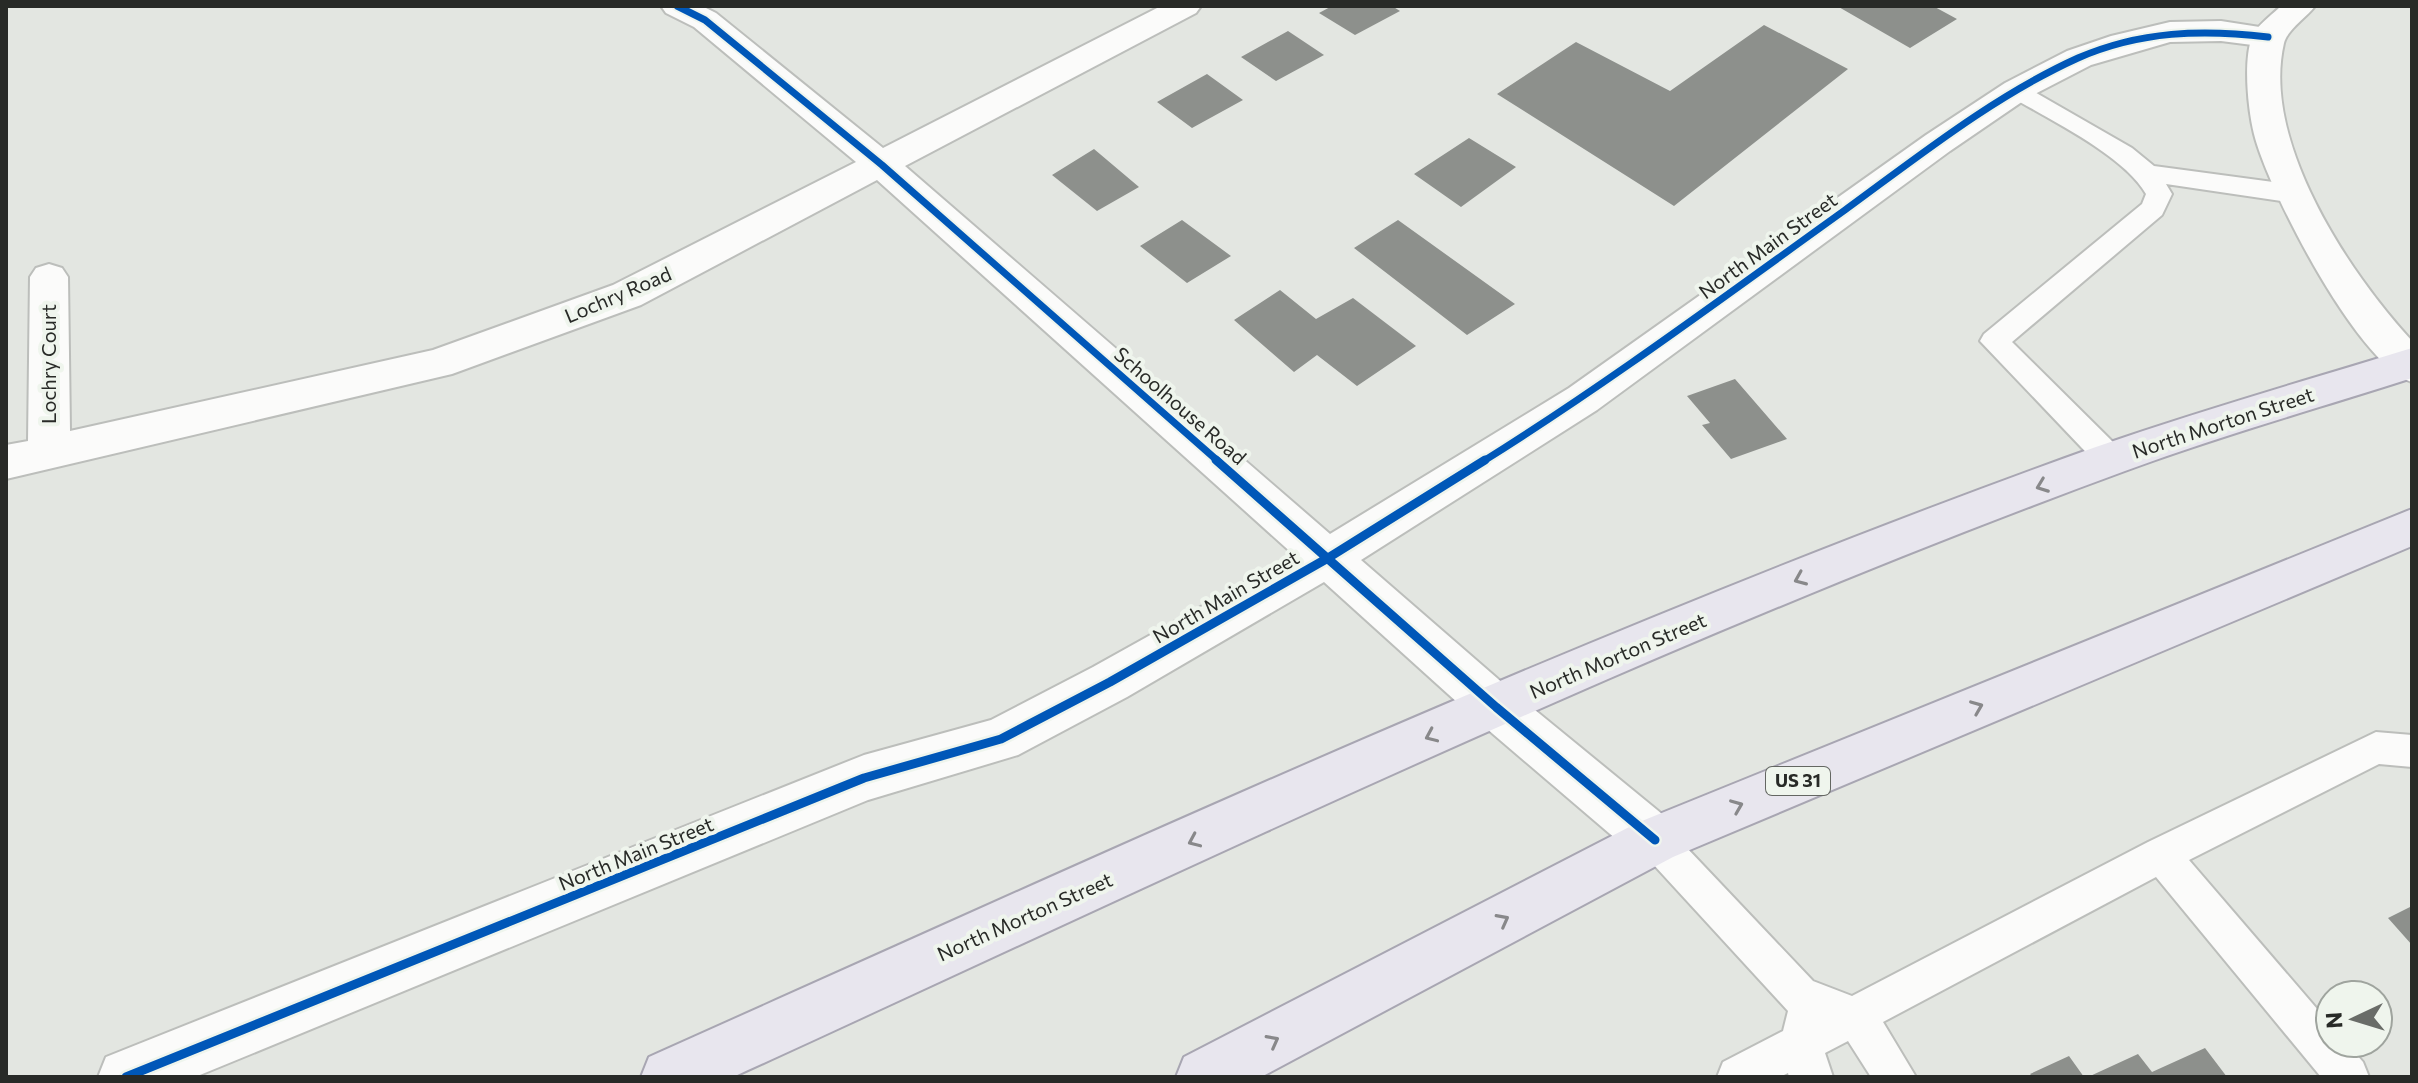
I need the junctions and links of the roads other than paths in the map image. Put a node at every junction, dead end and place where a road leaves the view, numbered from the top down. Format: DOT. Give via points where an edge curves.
graph roads {
  1 [pos="677,6"];
  2 [pos="1185,6"];
  3 [pos="2299,6"];
  4 [pos="2268,37"];
  5 [pos="2017,90"];
  6 [pos="882,165"];
  7 [pos="2147,173"];
  8 [pos="2295,194"];
  9 [pos="49,277"];
  10 [pos="2411,365"];
  11 [pos="49,451"];
  12 [pos="2111,459"];
  13 [pos="6,462"];
  14 [pos="2412,527"];
  15 [pos="1328,558"];
  16 [pos="1496,707"];
  17 [pos="2412,751"];
  18 [pos="1655,840"];
  19 [pos="2161,855"];
  20 [pos="1800,996"];
  21 [pos="1856,1017"];
  22 [pos="1808,1060"];
  23 [pos="126,1077"];
  24 [pos="669,1077"];
  25 [pos="1204,1077"];
  26 [pos="1738,1077"];
  27 [pos="1895,1077"];
  28 [pos="2348,1077"];
  1 -- 6 [label="street, Schoolhouse Road" via="705,20"];
  2 -- 6 [label="street, Lochry Road"];
  3 -- 4 [label="street"];
  4 -- 5 [label="street, North Main Street" via="2170,32 2079,58"];
  4 -- 8 [label="street" via="2264,85 2271,134"];
  5 -- 7 [label="lane"];
  5 -- 15 [label="street, North Main Street" via="1583,399"];
  6 -- 11 [label="street, Lochry Road" via="627,295 438,364"];
  6 -- 15 [label="street, Schoolhouse Road"];
  7 -- 8 [label="lane"];
  7 -- 12 [label="lane" via="2159,194 2153,209 1994,341"];
  8 -- 10 [label="street" via="2367,317"];
  9 -- 11 [label="street, Lochry Court"];
  10 -- 12 [label="main road, North Morton Street"];
  11 -- 13 [label="street, Lochry Road"];
  12 -- 16 [label="main road, North Morton Street, one-way" via="1826,568"];
  18 -- 14 [label="main road, US 31, one-way"];
  15 -- 16 [label="street, Schoolhouse Road"];
  15 -- 23 [label="street, North Main Street" via="1001,739 864,778"];
  16 -- 18 [label="street, Schoolhouse Road"];
  16 -- 24 [label="main road, North Morton Street, one-way"];
  17 -- 19 [label="lane" via="2376,748"];
  18 -- 20 [label="lane"];
  25 -- 18 [label="main road, US 31, one-way"];
  19 -- 21 [label="lane"];
  19 -- 28 [label="lane"];
  20 -- 21 [label="lane"];
  20 -- 22 [label="lane"];
  21 -- 22 [label="lane"];
  21 -- 27 [label="lane"];
  22 -- 26 [label="lane"];
}
